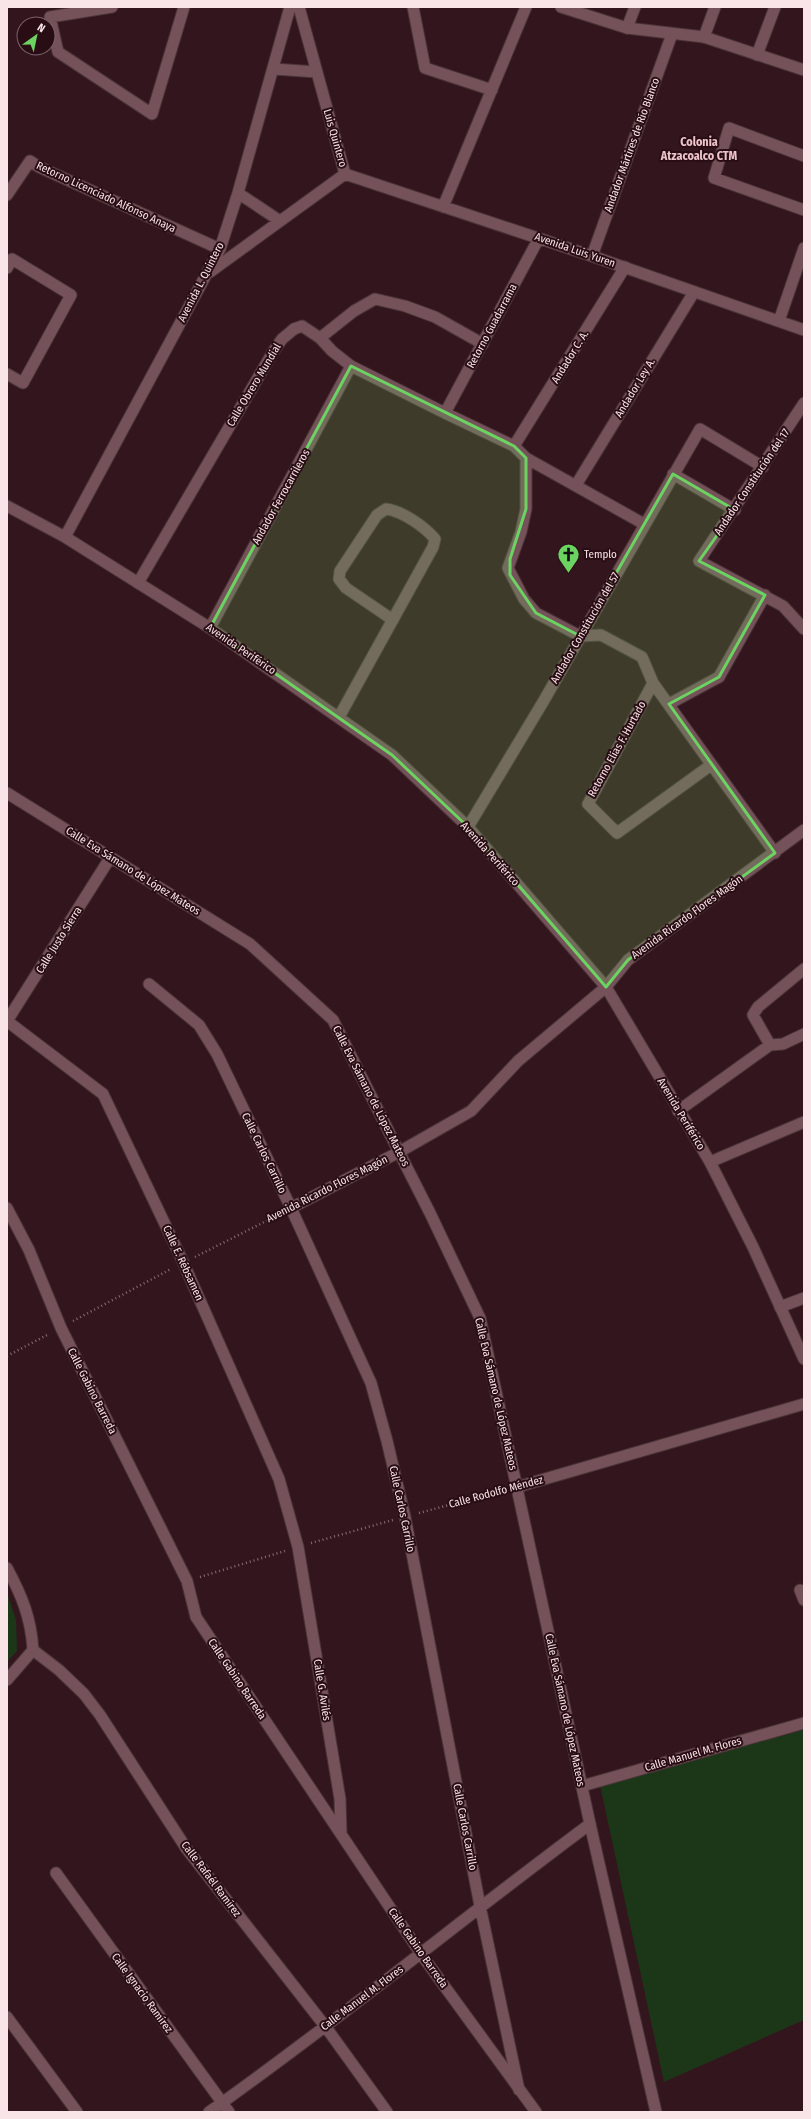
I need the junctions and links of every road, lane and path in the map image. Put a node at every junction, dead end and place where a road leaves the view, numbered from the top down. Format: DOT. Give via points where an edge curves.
graph roads {
  1 [pos="112,7"];
  2 [pos="184,7"];
  3 [pos="290,7"];
  4 [pos="299,7"];
  5 [pos="413,7"];
  6 [pos="526,7"];
  7 [pos="561,7"];
  8 [pos="635,7"];
  9 [pos="714,7"];
  10 [pos="775,7"];
  11 [pos="627,28"];
  12 [pos="672,34"];
  13 [pos="704,37"];
  14 [pos="757,55"];
  15 [pos="274,69"];
  16 [pos="804,70"];
  17 [pos="317,72"];
  18 [pos="492,90"];
  19 [pos="804,156"];
  20 [pos="345,174"];
  21 [pos="238,193"];
  22 [pos="7,196"];
  23 [pos="443,207"];
  24 [pos="804,210"];
  25 [pos="280,221"];
  26 [pos="539,238"];
  27 [pos="804,248"];
  28 [pos="220,249"];
  29 [pos="592,256"];
  30 [pos="7,268"];
  31 [pos="625,268"];
  32 [pos="208,274"];
  33 [pos="694,292"];
  34 [pos="779,321"];
  35 [pos="804,330"];
  36 [pos="320,338"];
  37 [pos="483,344"];
  38 [pos="352,366"];
  39 [pos="7,374"];
  40 [pos="804,403"];
  41 [pos="445,413"];
  42 [pos="514,446"];
  43 [pos="526,458"];
  44 [pos="763,467"];
  45 [pos="673,474"];
  46 [pos="576,485"];
  47 [pos="7,506"];
  48 [pos="735,510"];
  49 [pos="644,524"];
  50 [pos="65,537"];
  51 [pos="138,583"];
  52 [pos="765,595"];
  53 [pos="393,620"];
  54 [pos="210,628"];
  55 [pos="804,630"];
  56 [pos="580,636"];
  57 [pos="653,683"];
  58 [pos="669,704"];
  59 [pos="340,717"];
  60 [pos="711,766"];
  61 [pos="7,793"];
  62 [pos="468,827"];
  63 [pos="804,830"];
  64 [pos="775,853"];
  65 [pos="110,858"];
  66 [pos="804,969"];
  67 [pos="149,984"];
  68 [pos="606,987"];
  69 [pos="7,1021"];
  70 [pos="804,1034"];
  71 [pos="770,1045"];
  72 [pos="678,1111"];
  73 [pos="804,1122"];
  74 [pos="399,1152"];
  75 [pos="710,1162"];
  76 [pos="7,1208"];
  77 [pos="291,1208"];
  78 [pos="184,1262"];
  79 [pos="804,1298"];
  80 [pos="780,1308"];
  81 [pos="61,1328"];
  82 [pos="7,1356"];
  83 [pos="804,1359"];
  84 [pos="804,1404"];
  85 [pos="517,1487"];
  86 [pos="405,1517"];
  87 [pos="298,1547"];
  88 [pos="7,1568"];
  89 [pos="187,1581"];
  90 [pos="33,1650"];
  91 [pos="7,1680"];
  92 [pos="804,1723"];
  93 [pos="582,1786"];
  94 [pos="590,1824"];
  95 [pos="341,1834"];
  96 [pos="56,1873"];
  97 [pos="480,1906"];
  98 [pos="421,1954"];
  99 [pos="7,2017"];
  100 [pos="325,2026"];
  101 [pos="519,2090"];
  102 [pos="222,2103"];
  103 [pos="78,2112"];
  104 [pos="209,2112"];
  105 [pos="229,2112"];
  106 [pos="387,2112"];
  107 [pos="536,2112"];
  108 [pos="656,2112"];
  1 -- 2 [label="street" via="50,18 58,52 152,114"];
  3 -- 15 [label="street, Avenida L. Quintero"];
  4 -- 17 [label="street, Luis Quintero"];
  5 -- 18 [label="street" via="425,68"];
  6 -- 18 [label="street"];
  7 -- 11 [label="street"];
  8 -- 11 [label="street"];
  9 -- 13 [label="street"];
  10 -- 14 [label="street"];
  11 -- 12 [label="street"];
  12 -- 13 [label="street"];
  12 -- 29 [label="street, Andador Mártires de Río Blanco"];
  13 -- 14 [label="street"];
  14 -- 16 [label="street"];
  15 -- 17 [label="street"];
  15 -- 21 [label="street, Avenida L. Quintero"];
  17 -- 20 [label="street, Luis Quintero"];
  18 -- 23 [label="street"];
  19 -- 24 [label="street" via="729,128 714,178"];
  20 -- 23 [label="street, Avenida Luis Yuren"];
  20 -- 25 [label="street, Luis Quintero"];
  21 -- 25 [label="street"];
  21 -- 28 [label="street, Avenida L. Quintero"];
  22 -- 28 [label="street, Retorno Licenciado Alfonso Anaya" via="30,161"];
  23 -- 26 [label="street, Avenida Luis Yuren"];
  25 -- 32 [label="street, Luis Quintero"];
  26 -- 29 [label="street, Avenida Luis Yuren"];
  26 -- 37 [label="street, Retorno Guadarrama"];
  27 -- 34 [label="street"];
  28 -- 32 [label="street, Avenida L. Quintero"];
  29 -- 31 [label="street, Avenida Luis Yuren"];
  30 -- 39 [label="street" via="12,259 71,295 23,383"];
  31 -- 33 [label="street, Avenida Luis Yuren"];
  31 -- 42 [label="street, Andador C. A."];
  32 -- 50 [label="street, Avenida L. Quintero"];
  33 -- 34 [label="street, Avenida Luis Yuren"];
  33 -- 46 [label="street, Andador Ley A."];
  34 -- 35 [label="street, Avenida Luis Yuren"];
  36 -- 37 [label="street" via="354,311 375,299 435,317"];
  36 -- 38 [label="street, Calle Obrero Mundial"];
  36 -- 51 [label="street, Calle Obrero Mundial" via="302,326 282,339"];
  37 -- 41 [label="street, Retorno Guadarrama"];
  38 -- 41 [label="street, Calle Obrero Mundial"];
  38 -- 54 [label="street, Andador Ferrocarrileros"];
  40 -- 44 [label="street, Andador Constitución del 17"];
  41 -- 42 [label="street, Calle Obrero Mundial"];
  42 -- 43 [label="street, Calle Obrero Mundial"];
  43 -- 46 [label="street, Calle Obrero Mundial"];
  43 -- 56 [label="street" via="526,509 521,532 510,559 510,575 536,613"];
  44 -- 45 [label="street, Andador Constitución del 57" via="700,429"];
  44 -- 48 [label="street, Andador Constitución del 17"];
  45 -- 48 [label="street"];
  45 -- 49 [label="street, Andador Constitución del 57"];
  46 -- 49 [label="street, Calle Obrero Mundial"];
  47 -- 50 [label="street, Avenida Periférico"];
  48 -- 52 [label="street, Andador Constitución del 17" via="699,561"];
  49 -- 56 [label="street, Andador Constitución del 57"];
  50 -- 51 [label="street, Avenida Periférico"];
  51 -- 54 [label="street, Avenida Periférico"];
  52 -- 55 [label="street" via="783,606"];
  52 -- 58 [label="street" via="719,677"];
  53 -- 53 [label="street" via="435,539 429,532 394,510 386,509 377,515 340,571 339,579 346,588"];
  53 -- 59 [label="street"];
  54 -- 59 [label="street, Avenida Periférico"];
  56 -- 57 [label="street" via="600,635 642,657"];
  56 -- 62 [label="street, Andador Constitución del 57"];
  57 -- 58 [label="street"];
  57 -- 60 [label="street, Retorno Elías F. Hurtado" via="588,804 617,833"];
  58 -- 60 [label="street"];
  59 -- 62 [label="street, Avenida Periférico" via="392,755"];
  60 -- 64 [label="street"];
  61 -- 65 [label="street, Calle Eva Sámano de López Mateos"];
  62 -- 68 [label="street, Avenida Periférico"];
  63 -- 64 [label="street, Avenida Ricardo Flores Magón"];
  64 -- 68 [label="street, Avenida Ricardo Flores Magón" via="628,960"];
  65 -- 69 [label="street, Calle Justo Sierra"];
  65 -- 74 [label="street, Calle Eva Sámano de López Mateos" via="250,944 333,1020"];
  66 -- 71 [label="street" via="758,1007 753,1015"];
  67 -- 77 [label="street, Calle Carlos Carrillo" via="199,1025 217,1054"];
  68 -- 72 [label="street, Avenida Periférico"];
  68 -- 74 [label="street, Avenida Ricardo Flores Magón" via="518,1060 471,1111"];
  69 -- 78 [label="street, Calle E. Rébsamen" via="103,1094"];
  70 -- 71 [label="street" via="783,1044"];
  71 -- 72 [label="street"];
  72 -- 75 [label="street, Avenida Periférico"];
  73 -- 75 [label="street"];
  74 -- 77 [label="street, Avenida Ricardo Flores Magón"];
  74 -- 85 [label="street, Calle Eva Sámano de López Mateos" via="480,1318"];
  75 -- 80 [label="street, Avenida Periférico" via="753,1247"];
  76 -- 81 [label="street, Calle Gabino Barreda" via="29,1250"];
  77 -- 78 [label="path, Avenida Ricardo Flores Magón"];
  77 -- 86 [label="street, Calle Carlos Carrillo" via="371,1383"];
  78 -- 81 [label="path, Avenida Ricardo Flores Magón"];
  78 -- 87 [label="street, Calle E. Rébsamen" via="279,1479"];
  79 -- 80 [label="street"];
  80 -- 83 [label="street, Avenida Periférico"];
  81 -- 82 [label="path, Avenida Ricardo Flores Magón"];
  81 -- 89 [label="street, Calle Gabino Barreda"];
  84 -- 85 [label="street, Calle Rodolfo Méndez"];
  85 -- 86 [label="path, Calle Rodolfo Méndez"];
  85 -- 93 [label="street, Calle Eva Sámano de López Mateos"];
  86 -- 87 [label="path, Calle Rodolfo Méndez"];
  86 -- 97 [label="street, Calle Carlos Carrillo"];
  87 -- 89 [label="path, Calle Rodolfo Méndez"];
  87 -- 95 [label="street, Calle G. Avilés" via="340,1799"];
  88 -- 90 [label="street" via="22,1594 32,1631"];
  89 -- 95 [label="street, Calle Gabino Barreda" via="196,1617"];
  90 -- 91 [label="street"];
  90 -- 100 [label="street, Calle Rafaél Ramírez" via="84,1694 186,1848"];
  92 -- 93 [label="street, Calle Manuel M. Flores"];
  93 -- 94 [label="street, Calle Eva Sámano de López Mateos"];
  94 -- 97 [label="street, Calle Manuel M. Flores"];
  94 -- 108 [label="street, Calle Eva Sámano de López Mateos"];
  95 -- 98 [label="street, Calle Gabino Barreda"];
  96 -- 102 [label="street, Calle Ignacio Ramírez"];
  97 -- 98 [label="street, Calle Manuel M. Flores"];
  97 -- 101 [label="street, Calle Carlos Carrillo"];
  98 -- 100 [label="street, Calle Manuel M. Flores"];
  98 -- 101 [label="street, Calle Gabino Barreda"];
  99 -- 103 [label="street"];
  100 -- 102 [label="street, Calle Manuel M. Flores"];
  100 -- 106 [label="street, Calle Rafaél Ramírez"];
  101 -- 107 [label="street, Calle Gabino Barreda"];
  102 -- 104 [label="street, Calle Manuel M. Flores"];
  102 -- 105 [label="street, Calle Ignacio Ramírez"];
}
